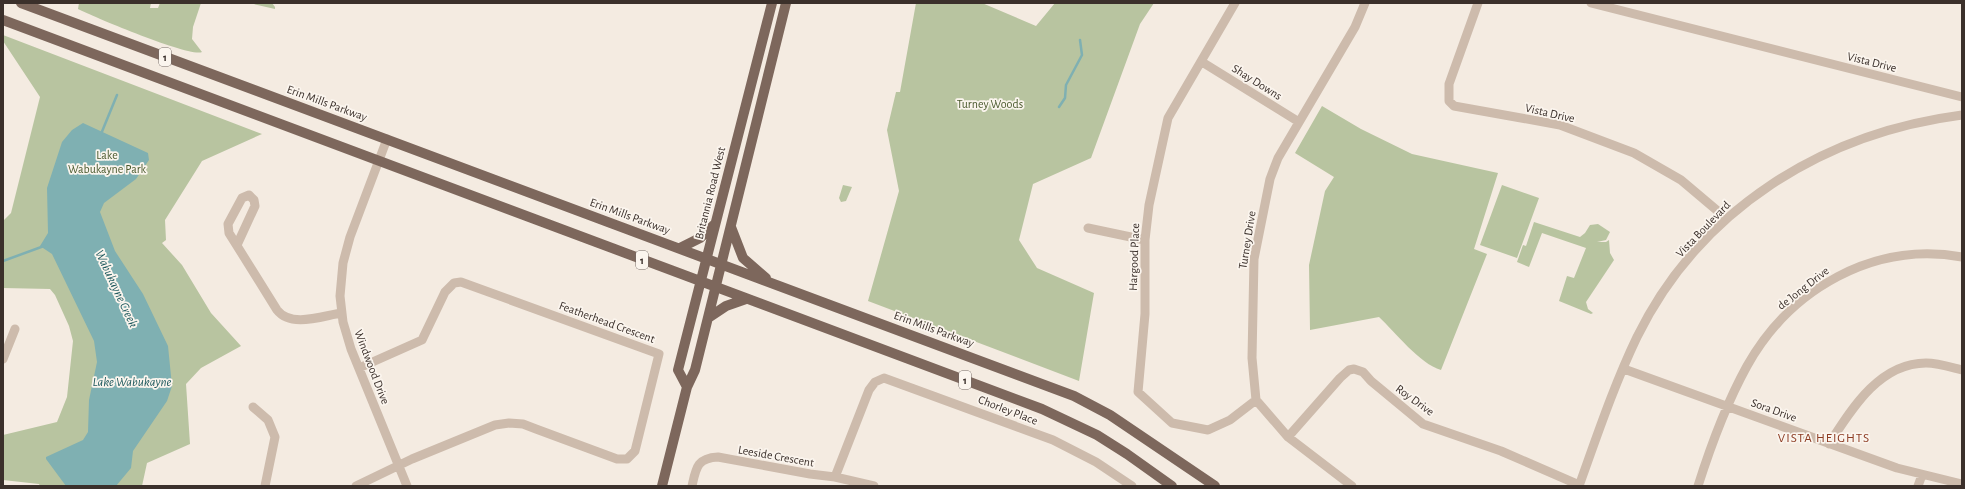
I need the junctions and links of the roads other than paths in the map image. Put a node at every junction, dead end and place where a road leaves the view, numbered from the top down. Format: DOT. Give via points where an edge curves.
graph roads {
  1 [pos="21,3"];
  2 [pos="772,3"];
  3 [pos="786,3"];
  4 [pos="1235,3"];
  5 [pos="1364,3"];
  6 [pos="1478,3"];
  7 [pos="1591,3"];
  8 [pos="3,20"];
  9 [pos="1202,62"];
  10 [pos="1962,97"];
  11 [pos="1962,115"];
  12 [pos="1299,122"];
  13 [pos="387,139"];
  14 [pos="379,161"];
  15 [pos="1726,218"];
  16 [pos="715,224"];
  17 [pos="731,227"];
  18 [pos="1088,228"];
  19 [pos="1144,240"];
  20 [pos="237,244"];
  21 [pos="680,248"];
  22 [pos="1962,257"];
  23 [pos="707,258"];
  24 [pos="722,264"];
  25 [pos="701,282"];
  26 [pos="771,282"];
  27 [pos="716,287"];
  28 [pos="746,298"];
  29 [pos="341,313"];
  30 [pos="708,318"];
  31 [pos="15,329"];
  32 [pos="3,359"];
  33 [pos="359,368"];
  34 [pos="1624,369"];
  35 [pos="1962,370"];
  36 [pos="687,387"];
  37 [pos="1256,400"];
  38 [pos="1728,406"];
  39 [pos="253,407"];
  40 [pos="1288,437"];
  41 [pos="1829,444"];
  42 [pos="400,465"];
  43 [pos="1922,475"];
  44 [pos="835,477"];
  45 [pos="1962,484"];
  46 [pos="265,486"];
  47 [pos="356,486"];
  48 [pos="407,486"];
  49 [pos="662,486"];
  50 [pos="692,486"];
  51 [pos="874,486"];
  52 [pos="1132,486"];
  53 [pos="1172,486"];
  54 [pos="1215,486"];
  55 [pos="1352,486"];
  56 [pos="1579,486"];
  57 [pos="1698,486"];
  58 [pos="1918,486"];
  1 -- 13 [label="main road, Erin Mills Parkway / 1"];
  2 -- 16 [label="main road, Britannia Road West"];
  3 -- 17 [label="main road"];
  4 -- 9 [label="street, Hargood Place"];
  5 -- 12 [label="street, Turney Drive" via="1356,28"];
  6 -- 15 [label="street, Vista Drive" via="1450,84 1449,101 1454,106 1560,126 1634,153 1681,180"];
  7 -- 10 [label="street, Vista Drive"];
  8 -- 14 [label="main road, 1"];
  9 -- 12 [label="street, Shay Downs"];
  9 -- 19 [label="street, Hargood Place" via="1168,118"];
  11 -- 15 [label="street, Vista Boulevard" via="1934,119 1839,147 1802,164"];
  12 -- 37 [label="street, Turney Drive" via="1278,158 1270,178 1254,259 1252,358"];
  13 -- 14 [label="street, Windwood Drive"];
  13 -- 21 [label="main road, Erin Mills Parkway / 1"];
  14 -- 25 [label="main road, 1"];
  14 -- 29 [label="street, Windwood Drive" via="350,237 343,263"];
  15 -- 34 [label="street, Vista Boulevard" via="1669,284 1638,337"];
  16 -- 21 [label="main road" via="700,238"];
  16 -- 23 [label="main road, Britannia Road West"];
  17 -- 24 [label="main road"];
  17 -- 26 [label="main road" via="743,258"];
  18 -- 19 [label="street"];
  19 -- 37 [label="street, Hargood Place" via="1145,314 1138,392 1172,423 1208,430 1230,420"];
  20 -- 20 [label="street" via="255,206 249,195 242,198 228,224 229,233"];
  20 -- 29 [label="street" via="277,310 285,318 295,320"];
  21 -- 23 [label="main road, Erin Mills Parkway / 1"];
  22 -- 38 [label="street, de Jong Drive" via="1926,253 1881,258 1842,274 1822,286 1783,318 1766,338 1748,365"];
  23 -- 24 [label="main road, Erin Mills Parkway / 1"];
  23 -- 25 [label="main road, Britannia Road West"];
  24 -- 26 [label="main road, Erin Mills Parkway / 1"];
  24 -- 27 [label="main road"];
  25 -- 27 [label="main road, 1"];
  25 -- 36 [label="main road, Britannia Road West" via="678,370"];
  26 -- 54 [label="main road, Erin Mills Parkway / 1" via="1074,396 1110,415"];
  27 -- 28 [label="main road, 1"];
  27 -- 30 [label="main road"];
  28 -- 30 [label="main road" via="726,306"];
  28 -- 53 [label="main road, 1" via="1042,409 1096,435"];
  29 -- 33 [label="street, Windwood Drive"];
  30 -- 36 [label="main road" via="696,370"];
  31 -- 32 [label="street"];
  33 -- 42 [label="street, Windwood Drive"];
  33 -- 42 [label="street, Featherhead Crescent" via="422,340 445,292 454,283 461,282 659,354 635,451 628,459 617,459 523,424 509,423 483,429"];
  34 -- 38 [label="street, Sora Drive"];
  34 -- 56 [label="street, Vista Boulevard"];
  35 -- 41 [label="street" via="1924,363 1892,372 1864,394"];
  36 -- 49 [label="main road"];
  37 -- 40 [label="street"];
  38 -- 41 [label="street, Sora Drive"];
  38 -- 57 [label="street, de Jong Drive"];
  39 -- 46 [label="street" via="268,420 275,437"];
  40 -- 55 [label="street"];
  40 -- 56 [label="street, Roy Drive" via="1340,378 1349,370 1354,370 1363,372 1423,424 1501,451"];
  41 -- 43 [label="street, Sora Drive"];
  42 -- 47 [label="street"];
  42 -- 48 [label="street, Windwood Drive"];
  43 -- 45 [label="street, Sora Drive"];
  43 -- 58 [label="street"];
  44 -- 50 [label="street, Leeside Crescent" via="708,457 700,462"];
  44 -- 51 [label="street, Leeside Crescent"];
  44 -- 52 [label="street, Chorley Place" via="869,390 875,382 884,378 1053,440 1096,462"];
}
